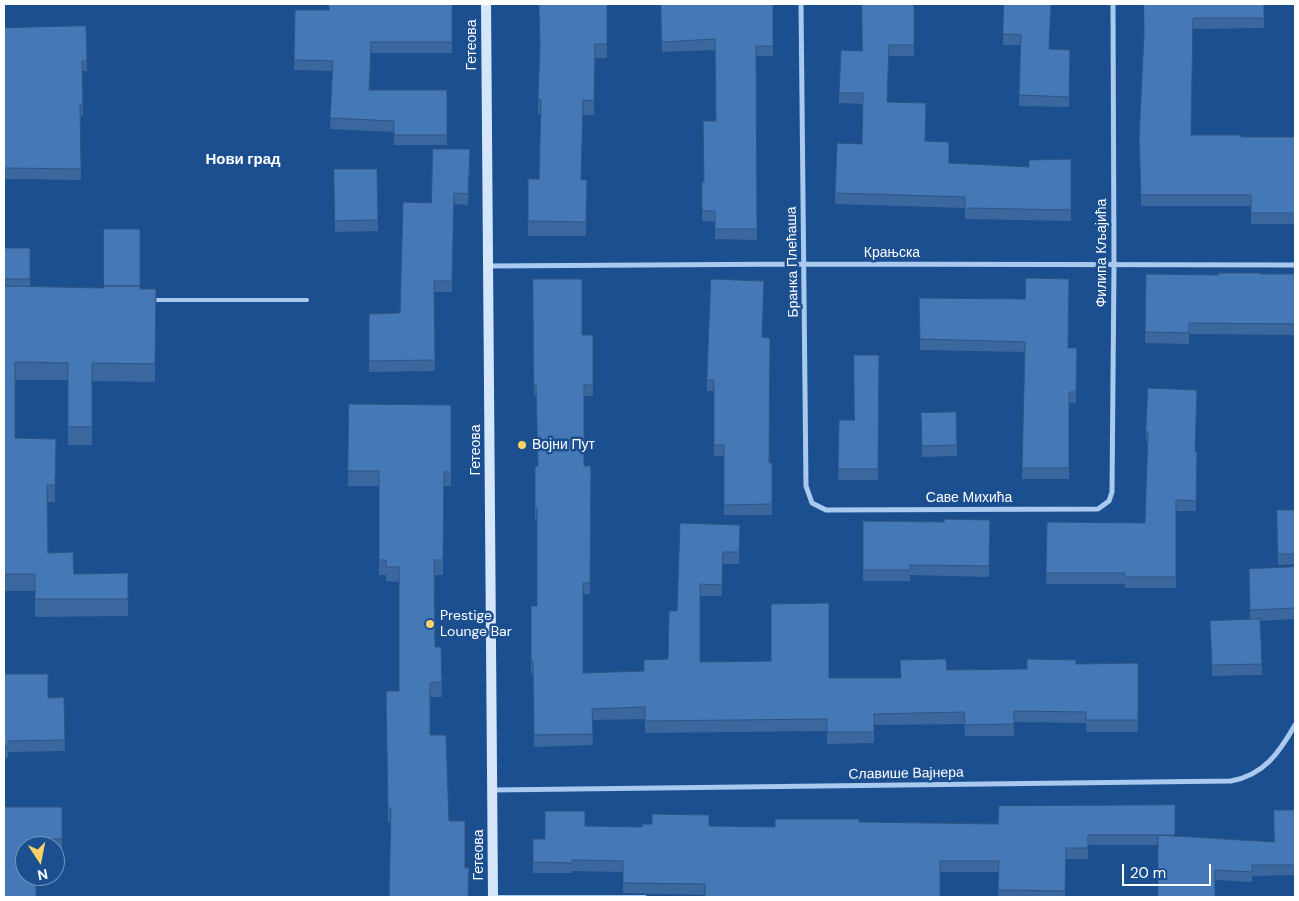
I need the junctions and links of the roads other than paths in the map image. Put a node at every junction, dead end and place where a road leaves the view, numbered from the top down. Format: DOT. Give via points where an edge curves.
graph roads {
  1 [pos="486,4"];
  2 [pos="802,4"];
  3 [pos="1113,4"];
  4 [pos="804,264"];
  5 [pos="1295,265"];
  6 [pos="488,266"];
  7 [pos="1114,266"];
  8 [pos="151,300"];
  9 [pos="308,300"];
  10 [pos="1109,501"];
  11 [pos="826,510"];
  12 [pos="1295,725"];
  13 [pos="493,790"];
  14 [pos="492,897"];
  15 [pos="645,897"];
  1 -- 6 [label="main road, Гетеова"];
  2 -- 4 [label="street, Бранка Плећаша"];
  3 -- 7 [label="street, Филипа Кљајића"];
  4 -- 6 [label="street, Крањска"];
  4 -- 7 [label="street, Крањска"];
  4 -- 11 [label="street, Бранка Плећаша" via="806,486 812,503"];
  5 -- 7 [label="street, Крањска"];
  6 -- 13 [label="main road, Гетеова"];
  7 -- 10 [label="street, Филипа Кљајића" via="1112,492"];
  8 -- 9 [label="lane"];
  10 -- 11 [label="street, Саве Михића" via="1098,509"];
  12 -- 13 [label="street, Славише Вајнера" via="1267,765 1244,779 1231,781"];
  13 -- 14 [label="main road, Гетеова"];
  14 -- 15 [label="lane, Гетеова"];
}
